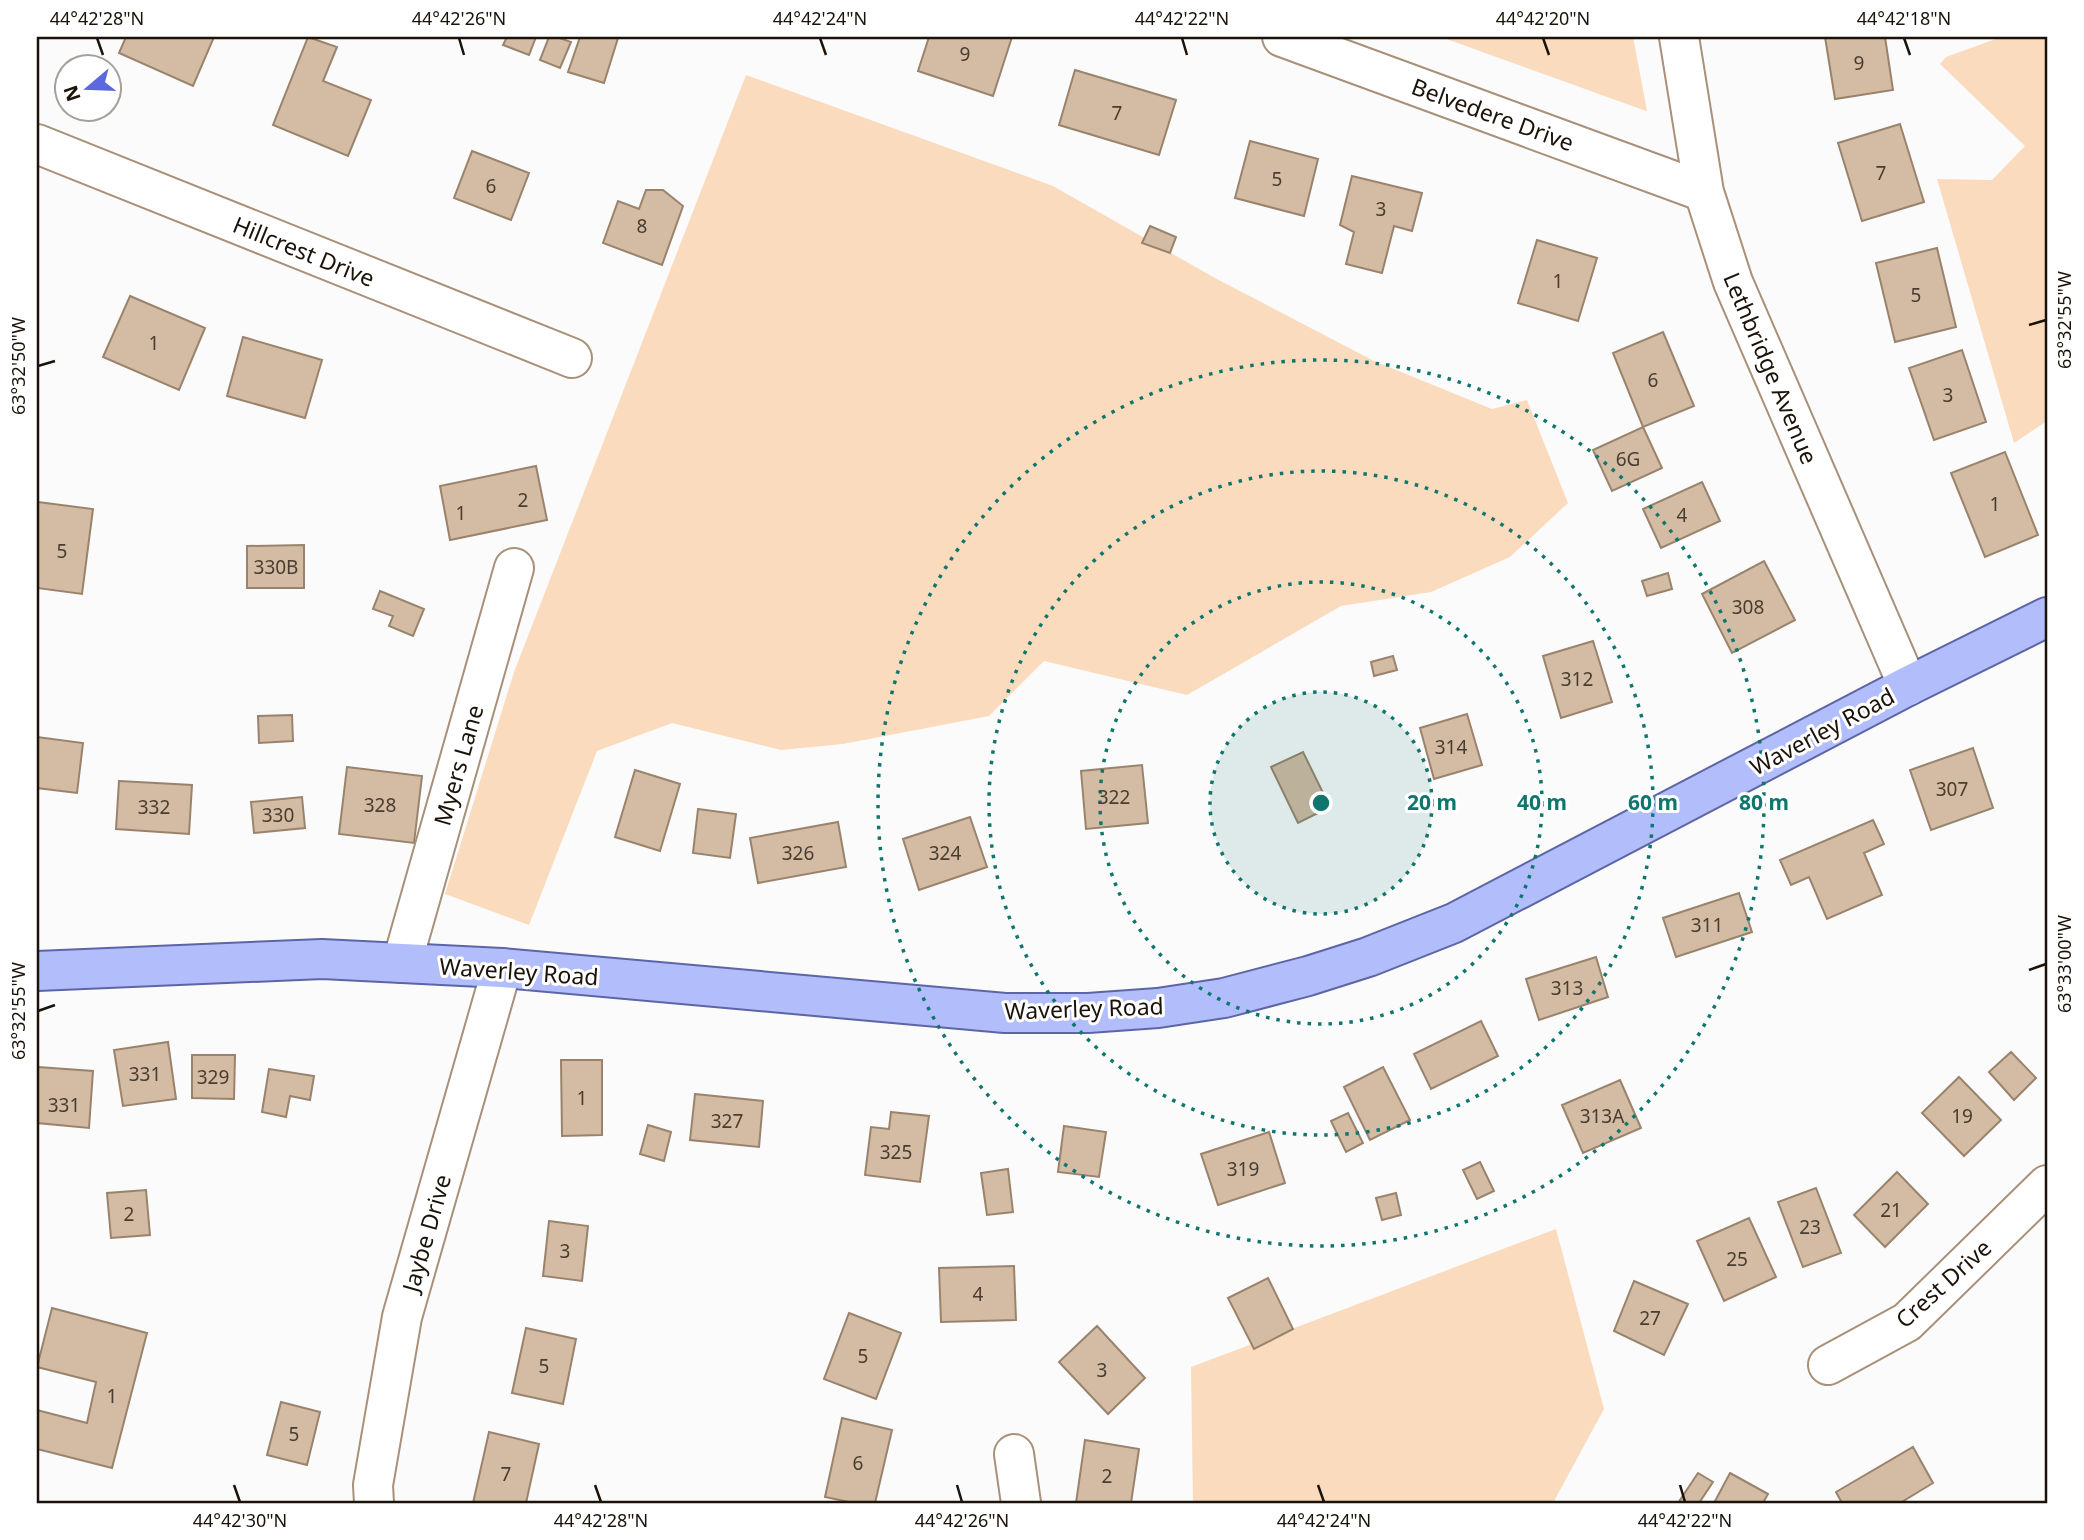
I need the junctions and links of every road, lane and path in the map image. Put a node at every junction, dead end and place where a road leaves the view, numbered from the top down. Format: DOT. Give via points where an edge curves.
graph roads {
  1 [pos="1282,37"];
  2 [pos="1679,37"];
  3 [pos="37,144"];
  4 [pos="1704,192"];
  5 [pos="572,358"];
  6 [pos="514,568"];
  7 [pos="2047,617"];
  8 [pos="1908,686"];
  9 [pos="402,963"];
  10 [pos="502,968"];
  11 [pos="37,971"];
  12 [pos="2047,1185"];
  13 [pos="1828,1365"];
  14 [pos="1014,1454"];
  15 [pos="374,1503"];
  16 [pos="1021,1503"];
  1 -- 4 [label="street, Belvedere Drive"];
  2 -- 4 [label="street, Lethbridge Avenue"];
  3 -- 5 [label="street, Hillcrest Drive"];
  4 -- 8 [label="street, Lethbridge Avenue" via="1733,282"];
  6 -- 9 [label="street, Myers Lane"];
  7 -- 8 [label="main road, Waverley Road"];
  8 -- 10 [label="main road, Waverley Road" via="1454,923 1368,957 1224,998 1088,1013 1005,1013"];
  9 -- 10 [label="main road, Waverley Road"];
  9 -- 11 [label="main road, Waverley Road" via="322,959"];
  10 -- 15 [label="street, Jaybe Drive" via="402,1317 373,1485"];
  12 -- 13 [label="street, Crest Drive" via="1907,1322"];
  14 -- 16 [label="street"];
}
